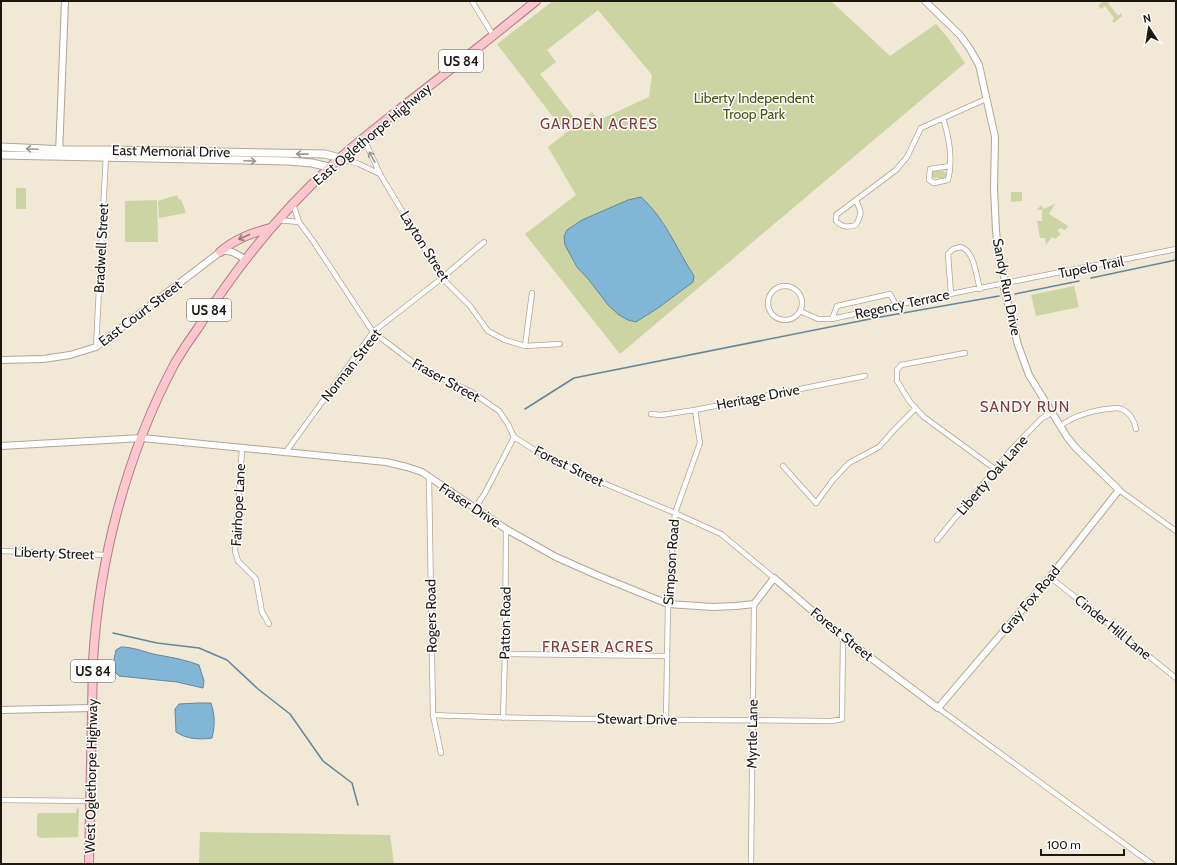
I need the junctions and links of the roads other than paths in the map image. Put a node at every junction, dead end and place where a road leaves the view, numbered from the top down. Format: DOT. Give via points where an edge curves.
graph roads {
  1 [pos="65,1"];
  2 [pos="472,1"];
  3 [pos="536,1"];
  4 [pos="925,1"];
  5 [pos="493,35"];
  6 [pos="986,99"];
  7 [pos="943,118"];
  8 [pos="364,139"];
  9 [pos="1,147"];
  10 [pos="59,152"];
  11 [pos="106,154"];
  12 [pos="1,155"];
  13 [pos="340,158"];
  14 [pos="950,166"];
  15 [pos="329,167"];
  16 [pos="380,174"];
  17 [pos="856,201"];
  18 [pos="293,203"];
  19 [pos="277,220"];
  20 [pos="299,222"];
  21 [pos="270,228"];
  22 [pos="484,242"];
  23 [pos="1176,250"];
  24 [pos="220,252"];
  25 [pos="245,259"];
  26 [pos="442,278"];
  27 [pos="1006,284"];
  28 [pos="980,289"];
  29 [pos="532,293"];
  30 [pos="951,294"];
  31 [pos="896,305"];
  32 [pos="800,312"];
  33 [pos="832,319"];
  34 [pos="373,332"];
  35 [pos="560,344"];
  36 [pos="525,346"];
  37 [pos="96,347"];
  38 [pos="965,353"];
  39 [pos="1,360"];
  40 [pos="865,376"];
  41 [pos="916,408"];
  42 [pos="695,410"];
  43 [pos="1051,412"];
  44 [pos="651,414"];
  45 [pos="1060,426"];
  46 [pos="1136,429"];
  47 [pos="514,437"];
  48 [pos="142,438"];
  49 [pos="1,446"];
  50 [pos="242,449"];
  51 [pos="285,453"];
  52 [pos="783,466"];
  53 [pos="995,469"];
  54 [pos="429,478"];
  55 [pos="1119,490"];
  56 [pos="475,508"];
  57 [pos="675,513"];
  58 [pos="506,529"];
  59 [pos="1176,531"];
  60 [pos="937,540"];
  61 [pos="1,551"];
  62 [pos="107,555"];
  63 [pos="1050,577"];
  64 [pos="774,578"];
  65 [pos="668,604"];
  66 [pos="754,604"];
  67 [pos="269,624"];
  68 [pos="843,637"];
  69 [pos="505,654"];
  70 [pos="667,656"];
  71 [pos="1176,678"];
  72 [pos="92,708"];
  73 [pos="938,708"];
  74 [pos="1,710"];
  75 [pos="433,715"];
  76 [pos="503,718"];
  77 [pos="666,719"];
  78 [pos="752,720"];
  79 [pos="441,754"];
  80 [pos="1,800"];
  81 [pos="90,801"];
  82 [pos="89,864"];
  83 [pos="751,864"];
  84 [pos="1152,864"];
  1 -- 10 [label="street"];
  2 -- 5 [label="street"];
  3 -- 5 [label="highway, East Oglethorpe Highway / US 84"];
  4 -- 6 [label="street, Sandy Run Drive" via="960,35 970,49 979,65"];
  5 -- 8 [label="highway, East Oglethorpe Highway / US 84"];
  6 -- 7 [label="street"];
  6 -- 27 [label="street, Sandy Run Drive" via="995,137 996,230"];
  7 -- 14 [label="street" via="947,130"];
  7 -- 17 [label="street" via="920,128 907,157 896,170"];
  8 -- 13 [label="highway, East Oglethorpe Highway / US 84"];
  16 -- 8 [label="street, Layton Street, one-way"];
  10 -- 9 [label="main road, East Memorial Drive, one-way"];
  10 -- 11 [label="main road, East Memorial Drive"];
  10 -- 12 [label="main road, East Memorial Drive"];
  13 -- 11 [label="main road, East Memorial Drive, one-way" via="325,154"];
  11 -- 15 [label="main road, East Memorial Drive, one-way" via="288,161"];
  11 -- 37 [label="street, Bradwell Street"];
  13 -- 15 [label="highway, East Oglethorpe Highway / US 84"];
  13 -- 16 [label="street"];
  14 -- 14 [label="street" via="948,180 934,183 929,180 930,169"];
  15 -- 18 [label="highway, East Oglethorpe Highway / US 84"];
  16 -- 26 [label="street, Layton Street"];
  17 -- 17 [label="street" via="861,210 856,225 840,225 836,221 836,215"];
  18 -- 19 [label="highway, East Oglethorpe Highway / US 84"];
  18 -- 20 [label="street, Fraser Street"];
  19 -- 20 [label="street"];
  19 -- 21 [label="highway, East Oglethorpe Highway / US 84"];
  20 -- 34 [label="street, Fraser Street"];
  21 -- 24 [label="highway, one-way" via="243,237"];
  21 -- 25 [label="highway, West Oglethorpe Highway / US 84"];
  22 -- 26 [label="street, Norman Street"];
  23 -- 27 [label="street, Tupelo Trail"];
  24 -- 25 [label="street" via="230,250"];
  24 -- 37 [label="street, East Court Street"];
  25 -- 48 [label="highway, West Oglethorpe Highway / US 84" via="176,362"];
  26 -- 34 [label="street, Norman Street"];
  26 -- 36 [label="street, Layton Street" via="470,306 488,331"];
  27 -- 28 [label="street, Regency Terrace"];
  27 -- 43 [label="street, Sandy Run Drive" via="1004,288 1023,360"];
  28 -- 30 [label="street, Regency Terrace"];
  28 -- 30 [label="street" via="969,252 961,248 953,249 948,254"];
  29 -- 36 [label="street"];
  30 -- 31 [label="street, Regency Terrace"];
  31 -- 33 [label="street, Regency Terrace"];
  31 -- 33 [label="street" via="890,294 837,306"];
  32 -- 32 [label="street" via="803,301 795,288 781,286 770,295 769,307 775,316 787,320"];
  32 -- 33 [label="street, Regency Terrace" via="818,319"];
  34 -- 47 [label="street, Fraser Street" via="423,370 472,392 499,411"];
  34 -- 51 [label="street, Norman Street"];
  35 -- 36 [label="street, Layton Street"];
  37 -- 39 [label="street, East Court Street" via="70,355 43,359"];
  38 -- 41 [label="street" via="901,365 897,370 897,381"];
  40 -- 42 [label="street, Heritage Drive"];
  41 -- 52 [label="street" via="879,447 849,463 816,503"];
  41 -- 53 [label="street" via="934,426"];
  42 -- 44 [label="street, Heritage Drive"];
  42 -- 57 [label="street, Simpson Road" via="700,443"];
  43 -- 45 [label="street, Sandy Run Drive"];
  43 -- 53 [label="street, Liberty Oak Lane" via="1041,419"];
  45 -- 46 [label="street" via="1088,412 1122,408 1134,419"];
  45 -- 55 [label="street, Sandy Run Drive" via="1076,448"];
  47 -- 56 [label="street"];
  47 -- 57 [label="street, Forest Street" via="589,477"];
  48 -- 49 [label="street, Fraser Drive"];
  48 -- 50 [label="street, Fraser Drive"];
  48 -- 62 [label="highway, West Oglethorpe Highway / US 84" via="121,497"];
  50 -- 51 [label="street, Fraser Drive"];
  50 -- 67 [label="street, Fairhope Lane" via="235,551 238,561 256,580 262,612"];
  51 -- 54 [label="street, Fraser Drive" via="386,462 422,472"];
  53 -- 60 [label="street, Liberty Oak Lane"];
  54 -- 56 [label="street, Fraser Drive"];
  54 -- 75 [label="street, Rogers Road"];
  55 -- 59 [label="street, Sandy Run Drive"];
  55 -- 63 [label="street, Gray Fox Road"];
  56 -- 58 [label="street, Fraser Drive"];
  57 -- 64 [label="street, Forest Street" via="721,534"];
  57 -- 65 [label="street, Simpson Road"];
  58 -- 65 [label="street, Fraser Drive" via="599,576"];
  58 -- 69 [label="street, Patton Road"];
  61 -- 62 [label="street, Liberty Street"];
  62 -- 72 [label="highway, West Oglethorpe Highway / US 84" via="95,635"];
  63 -- 71 [label="street, Cinder Hill Lane"];
  63 -- 73 [label="street, Gray Fox Road"];
  64 -- 66 [label="street"];
  64 -- 68 [label="street, Forest Street"];
  65 -- 66 [label="street, Fraser Drive" via="713,607"];
  65 -- 70 [label="street, Simpson Road"];
  66 -- 78 [label="street, Myrtle Lane"];
  68 -- 73 [label="street, Forest Street"];
  68 -- 78 [label="street, Stewart Drive" via="842,719"];
  69 -- 70 [label="street"];
  69 -- 76 [label="street, Patton Road"];
  70 -- 77 [label="street, Simpson Road"];
  72 -- 74 [label="street"];
  72 -- 81 [label="highway, West Oglethorpe Highway / US 84"];
  73 -- 84 [label="street, Forest Street"];
  75 -- 76 [label="street, Stewart Drive"];
  75 -- 79 [label="street, Rogers Road"];
  76 -- 77 [label="street, Stewart Drive"];
  77 -- 78 [label="street, Stewart Drive"];
  78 -- 83 [label="street, Myrtle Lane"];
  80 -- 81 [label="street"];
  81 -- 82 [label="highway, West Oglethorpe Highway / US 84"];
}
